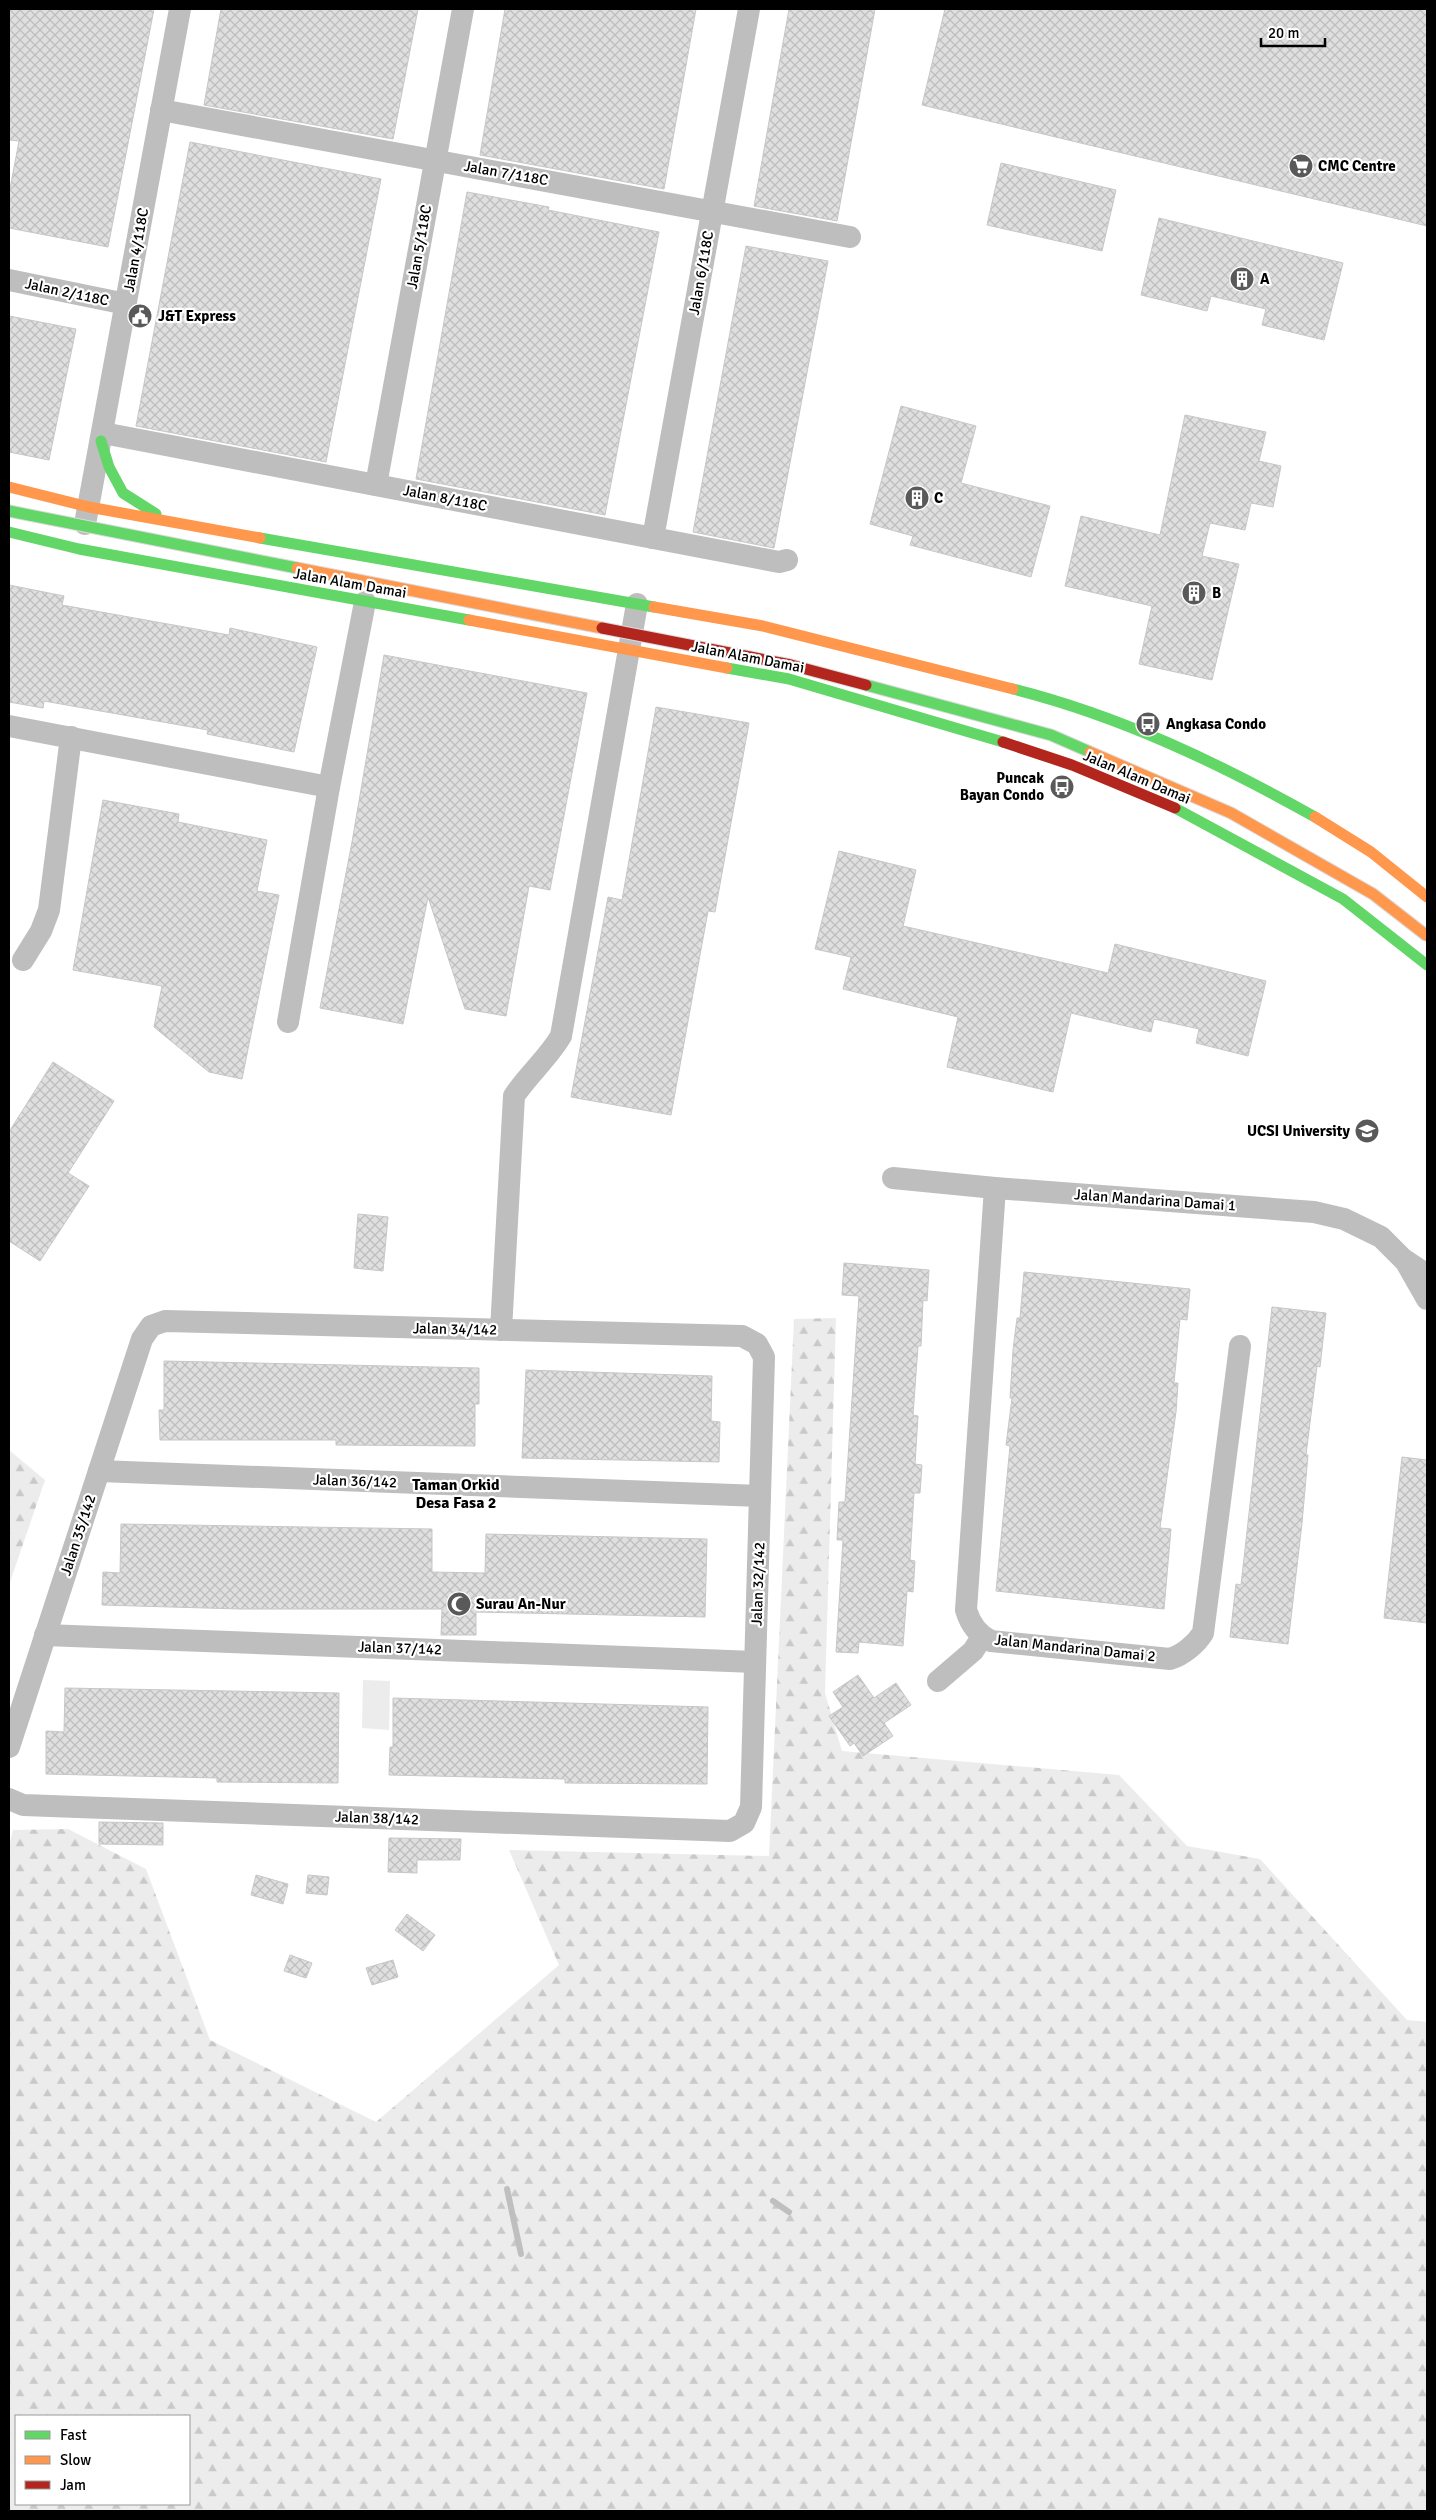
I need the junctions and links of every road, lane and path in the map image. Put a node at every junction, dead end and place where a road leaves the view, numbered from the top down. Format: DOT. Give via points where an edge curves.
graph roads {
  1 [pos="180,9"];
  2 [pos="463,9"];
  3 [pos="748,9"];
  4 [pos="161,110"];
  5 [pos="435,160"];
  6 [pos="712,211"];
  7 [pos="850,237"];
  8 [pos="9,280"];
  9 [pos="126,304"];
  10 [pos="102,437"];
  11 [pos="376,485"];
  12 [pos="9,487"];
  13 [pos="9,496"];
  14 [pos="89,507"];
  15 [pos="9,511"];
  16 [pos="169,522"];
  17 [pos="9,532"];
  18 [pos="652,538"];
  19 [pos="79,549"];
  20 [pos="787,560"];
  21 [pos="365,602"];
  22 [pos="637,604"];
  23 [pos="628,649"];
  24 [pos="9,726"];
  25 [pos="70,738"];
  26 [pos="328,787"];
  27 [pos="1427,897"];
  28 [pos="1427,926"];
  29 [pos="1427,936"];
  30 [pos="23,960"];
  31 [pos="1427,965"];
  32 [pos="288,1022"];
  33 [pos="893,1178"];
  34 [pos="995,1188"];
  35 [pos="1404,1259"];
  36 [pos="1427,1275"];
  37 [pos="1427,1299"];
  38 [pos="151,1326"];
  39 [pos="502,1330"];
  40 [pos="757,1344"];
  41 [pos="1240,1346"];
  42 [pos="99,1471"];
  43 [pos="760,1496"];
  44 [pos="45,1635"];
  45 [pos="982,1637"];
  46 [pos="755,1662"];
  47 [pos="938,1681"];
  48 [pos="9,1747"];
  49 [pos="9,1799"];
  50 [pos="744,1823"];
  1 -- 4 [label="street, Jalan 4/118C"];
  2 -- 5 [label="street, Jalan 5/118C"];
  3 -- 6 [label="street, Jalan 6/118C"];
  4 -- 5 [label="street, Jalan 7/118C"];
  4 -- 9 [label="street, Jalan 4/118C"];
  5 -- 6 [label="street, Jalan 7/118C"];
  5 -- 11 [label="street, Jalan 5/118C"];
  6 -- 7 [label="street, Jalan 7/118C"];
  6 -- 18 [label="street, Jalan 6/118C"];
  8 -- 9 [label="street, Jalan 2/118C"];
  9 -- 10 [label="street, Jalan 4/118C"];
  10 -- 11 [label="street, Jalan 8/118C"];
  10 -- 14 [label="street, Jalan 4/118C"];
  10 -- 16 [label="main road" via="109,467 122,493"];
  11 -- 18 [label="street, Jalan 8/118C"];
  12 -- 14 [label="main road, Jalan Alam Damai"];
  13 -- 28 [label="main road" via="795,657 1052,729 1232,806 1376,886"];
  14 -- 16 [label="main road, Jalan Alam Damai"];
  14 -- 19 [label="street, Jalan 4/118C"];
  15 -- 29 [label="main road, bridge" via="791,665 1051,735 1230,813 1373,894"];
  16 -- 22 [label="main road, Jalan Alam Damai"];
  17 -- 19 [label="main road, Jalan Alam Damai"];
  18 -- 20 [label="street, Jalan 8/118C" via="779,562"];
  19 -- 21 [label="main road, Jalan Alam Damai"];
  21 -- 23 [label="main road, Jalan Alam Damai"];
  21 -- 26 [label="street"];
  22 -- 23 [label="street"];
  22 -- 27 [label="main road, Jalan Alam Damai" via="763,626 1032,694 1115,721 1184,748 1322,820 1371,852"];
  23 -- 31 [label="main road, Jalan Alam Damai" via="789,679 1072,765 1178,808 1334,894 1405,945"];
  23 -- 39 [label="street" via="561,1036 514,1096"];
  24 -- 25 [label="street"];
  25 -- 26 [label="street"];
  25 -- 30 [label="street" via="49,910 41,932"];
  26 -- 32 [label="street"];
  33 -- 34 [label="street, Jalan Mandarina Damai 1"];
  34 -- 35 [label="street, Jalan Mandarina Damai 1" via="1314,1212 1344,1219 1381,1237"];
  34 -- 45 [label="street, Jalan Mandarina Damai 2" via="966,1610"];
  35 -- 36 [label="street, Jalan Mandarina Damai 1"];
  35 -- 37 [label="street, Jalan Mandarina Damai 1"];
  38 -- 39 [label="street, Jalan 34/142" via="165,1321"];
  38 -- 42 [label="street, Jalan 35/142" via="142,1338"];
  39 -- 40 [label="street, Jalan 34/142" via="742,1336"];
  40 -- 43 [label="street, Jalan 32/142" via="764,1357"];
  41 -- 45 [label="street, Jalan Mandarina Damai 2" via="1203,1633 1198,1640 1170,1659 990,1641"];
  42 -- 43 [label="street, Jalan 36/142"];
  42 -- 44 [label="street, Jalan 35/142"];
  43 -- 46 [label="street, Jalan 32/142"];
  44 -- 46 [label="street, Jalan 37/142"];
  44 -- 48 [label="street, Jalan 35/142"];
  45 -- 47 [label="street" via="973,1651"];
  46 -- 50 [label="street, Jalan 32/142" via="751,1807"];
  49 -- 50 [label="street, Jalan 38/142" via="23,1805 730,1832"];
}
